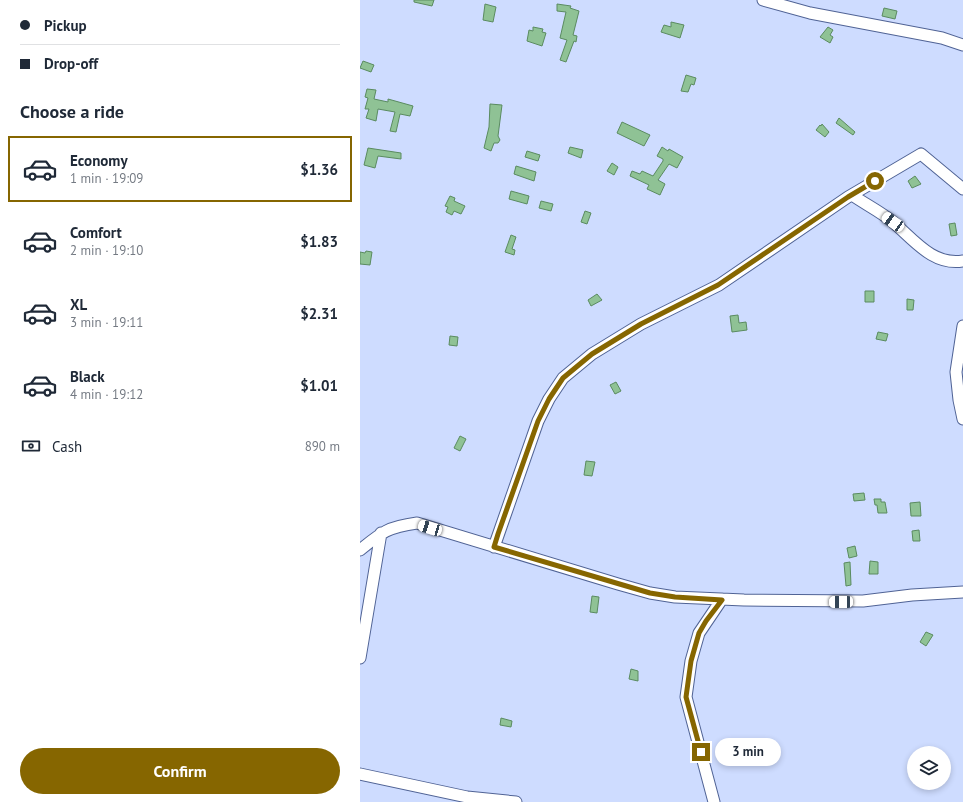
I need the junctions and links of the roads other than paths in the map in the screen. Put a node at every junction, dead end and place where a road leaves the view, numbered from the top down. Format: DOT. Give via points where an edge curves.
graph roads {
  1 [pos="763,0"];
  2 [pos="963,45"];
  3 [pos="963,188"];
  4 [pos="852,195"];
  5 [pos="963,261"];
  6 [pos="963,326"];
  7 [pos="963,419"];
  8 [pos="381,533"];
  9 [pos="494,547"];
  10 [pos="360,550"];
  11 [pos="963,592"];
  12 [pos="722,600"];
  13 [pos="360,658"];
  14 [pos="360,774"];
  15 [pos="516,802"];
  16 [pos="714,802"];
  1 -- 2 [label="street" via="810,13 942,38"];
  3 -- 4 [label="street" via="921,154"];
  4 -- 5 [label="street" via="893,222 930,254 954,263"];
  4 -- 9 [label="street" via="718,285 641,324 592,354 563,378 538,421"];
  6 -- 7 [label="street" via="956,372"];
  8 -- 9 [label="street" via="396,526 417,524"];
  8 -- 10 [label="street"];
  8 -- 13 [label="street"];
  9 -- 12 [label="street" via="650,593"];
  11 -- 12 [label="street" via="863,601"];
  12 -- 16 [label="street" via="699,633 691,661 686,697"];
  14 -- 15 [label="street" via="467,797"];
}
